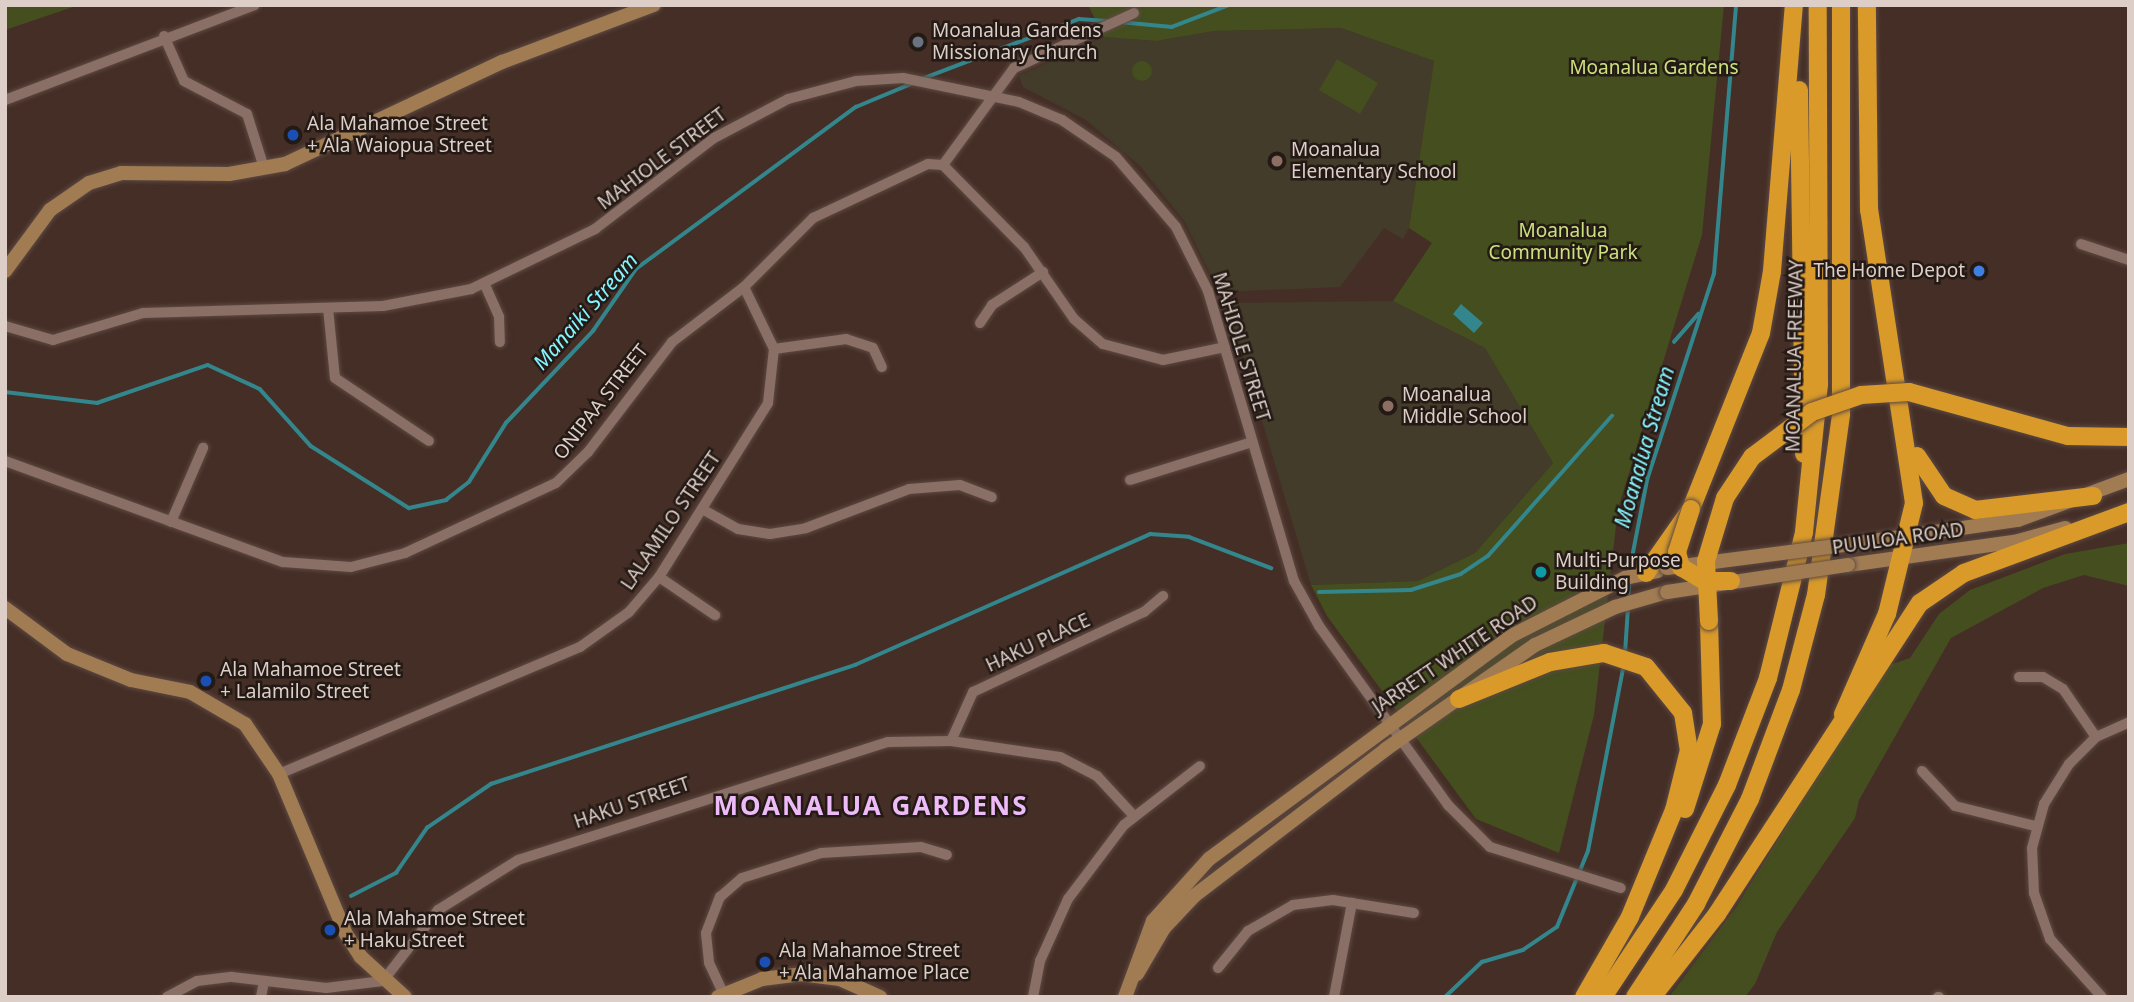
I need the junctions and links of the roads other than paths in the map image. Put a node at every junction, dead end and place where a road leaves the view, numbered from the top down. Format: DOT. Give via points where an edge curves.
graph roads {
  1 [pos="255,5"];
  2 [pos="654,5"];
  3 [pos="1796,5"];
  4 [pos="1818,5"];
  5 [pos="1841,5"];
  6 [pos="1867,5"];
  7 [pos="1134,13"];
  8 [pos="164,36"];
  9 [pos="992,93"];
  10 [pos="5,100"];
  11 [pos="943,165"];
  12 [pos="264,169"];
  13 [pos="2081,244"];
  14 [pos="2129,260"];
  15 [pos="5,271"];
  16 [pos="1043,272"];
  17 [pos="485,285"];
  18 [pos="744,287"];
  19 [pos="328,307"];
  20 [pos="980,323"];
  21 [pos="5,326"];
  22 [pos="500,342"];
  23 [pos="1225,347"];
  24 [pos="774,349"];
  25 [pos="882,367"];
  26 [pos="1906,419"];
  27 [pos="2129,437"];
  28 [pos="429,441"];
  29 [pos="1252,442"];
  30 [pos="204,448"];
  31 [pos="5,461"];
  32 [pos="2129,479"];
  33 [pos="1130,480"];
  34 [pos="2093,496"];
  35 [pos="992,497"];
  36 [pos="2129,504"];
  37 [pos="702,509"];
  38 [pos="1690,509"];
  39 [pos="2129,512"];
  40 [pos="172,523"];
  41 [pos="1910,536"];
  42 [pos="1905,558"];
  43 [pos="1674,568"];
  44 [pos="1646,573"];
  45 [pos="659,577"];
  46 [pos="1731,581"];
  47 [pos="1791,586"];
  48 [pos="1667,592"];
  49 [pos="1163,596"];
  50 [pos="5,608"];
  51 [pos="715,615"];
  52 [pos="2019,677"];
  53 [pos="1459,699"];
  54 [pos="1843,714"];
  55 [pos="1386,722"];
  56 [pos="2129,722"];
  57 [pos="2096,737"];
  58 [pos="951,741"];
  59 [pos="1402,742"];
  60 [pos="1200,766"];
  61 [pos="1922,771"];
  62 [pos="279,774"];
  63 [pos="1134,816"];
  64 [pos="2035,826"];
  65 [pos="947,855"];
  66 [pos="1650,876"];
  67 [pos="1621,888"];
  68 [pos="1352,903"];
  69 [pos="1414,912"];
  70 [pos="1218,968"];
  71 [pos="264,981"];
  72 [pos="383,981"];
  73 [pos="1127,992"];
  74 [pos="722,996"];
  75 [pos="167,997"];
  76 [pos="261,997"];
  77 [pos="405,997"];
  78 [pos="880,997"];
  79 [pos="1033,997"];
  80 [pos="1334,997"];
  81 [pos="1584,997"];
  82 [pos="1603,997"];
  83 [pos="1635,997"];
  84 [pos="1652,997"];
  85 [pos="2102,997"];
  1 -- 8 [label="street"];
  2 -- 12 [label="street" via="539,46 325,149"];
  3 -- 38 [label="highway" via="1772,271 1751,359"];
  3 -- 47 [label="highway" via="1806,342"];
  4 -- 47 [label="highway, MOANALUA FREEWAY" via="1818,422"];
  5 -- 83 [label="highway" via="1841,414 1816,596 1791,691 1750,799 1696,904"];
  6 -- 26 [label="highway" via="1869,210"];
  7 -- 9 [label="street" via="1100,33 1014,68"];
  8 -- 10 [label="street"];
  8 -- 12 [label="street" via="184,81 247,114"];
  9 -- 11 [label="street" via="972,133"];
  9 -- 17 [label="street, MAHIOLE STREET" via="880,78 788,99 714,138 594,229"];
  9 -- 23 [label="street, MAHIOLE STREET" via="1062,120 1141,181 1188,248"];
  11 -- 16 [label="street"];
  11 -- 18 [label="street, ONIPAA STREET" via="928,164 822,211"];
  12 -- 15 [label="street" via="121,173 89,183 50,210"];
  13 -- 14 [label="street"];
  16 -- 20 [label="street" via="992,305"];
  16 -- 23 [label="street" via="1074,319 1115,350 1163,360"];
  17 -- 19 [label="street, MAHIOLE STREET" via="394,304"];
  17 -- 22 [label="street" via="499,317"];
  18 -- 24 [label="street"];
  18 -- 40 [label="street, ONIPAA STREET" via="672,342 588,452 556,483 418,548 370,564 308,566"];
  19 -- 21 [label="street, MAHIOLE STREET" via="143,313 53,340"];
  19 -- 28 [label="street" via="335,378"];
  23 -- 29 [label="street, MAHIOLE STREET"];
  24 -- 25 [label="street" via="846,339 873,348"];
  24 -- 37 [label="street, LALAMILO STREET" via="768,403"];
  26 -- 34 [label="highway" via="1929,481 1955,503 1991,511"];
  26 -- 41 [label="highway" via="1915,487"];
  27 -- 66 [label="highway, bridge" via="2067,436 1909,392 1861,395 1812,412 1752,457 1725,498 1706,561 1715,706 1709,745"];
  29 -- 33 [label="street"];
  29 -- 55 [label="street, MAHIOLE STREET" via="1301,597"];
  30 -- 40 [label="street"];
  31 -- 40 [label="street, ONIPAA STREET"];
  32 -- 34 [label="street, PUULOA ROAD"];
  34 -- 41 [label="street, PUULOA ROAD" via="2018,520"];
  35 -- 37 [label="street" via="960,485 917,487 806,528 770,534 738,529"];
  36 -- 42 [label="street, PUULOA ROAD" via="2018,541"];
  37 -- 45 [label="street, LALAMILO STREET"];
  38 -- 43 [label="highway, bridge"];
  38 -- 44 [label="highway"];
  39 -- 54 [label="highway" via="1947,581 1908,618"];
  41 -- 42 [label="highway"];
  41 -- 43 [label="street, JARRETT WHITE ROAD, bridge"];
  42 -- 46 [label="street, PUULOA ROAD, bridge"];
  42 -- 54 [label="highway"];
  43 -- 44 [label="street, JARRETT WHITE ROAD"];
  43 -- 46 [label="highway, bridge" via="1704,581"];
  44 -- 55 [label="street, JARRETT WHITE ROAD" via="1533,623"];
  45 -- 51 [label="street"];
  45 -- 62 [label="street, LALAMILO STREET" via="629,612 580,647"];
  46 -- 48 [label="street, PUULOA ROAD, bridge"];
  47 -- 82 [label="highway, MOANALUA FREEWAY" via="1768,678 1727,785 1674,890"];
  48 -- 53 [label="street, JARRETT WHITE ROAD" via="1567,628"];
  49 -- 58 [label="street, HAKU PLACE" via="1144,612 972,692"];
  50 -- 62 [label="street" via="88,664 223,707 254,734"];
  52 -- 57 [label="street" via="2043,677 2063,689"];
  53 -- 59 [label="street, JARRETT WHITE ROAD"];
  53 -- 66 [label="highway" via="1550,662 1591,652 1625,657 1659,678 1683,713 1689,750"];
  54 -- 84 [label="highway" via="1735,887"];
  55 -- 59 [label="street, MAHIOLE STREET"];
  55 -- 73 [label="street, JARRETT WHITE ROAD" via="1186,878 1145,934"];
  56 -- 57 [label="street"];
  57 -- 64 [label="street" via="2060,776"];
  58 -- 63 [label="street, HAKU STREET" via="1074,762 1097,776"];
  58 -- 72 [label="street, HAKU STREET" via="854,748 518,859 438,910"];
  59 -- 67 [label="street, MAHIOLE STREET" via="1469,831 1490,847"];
  59 -- 73 [label="street, JARRETT WHITE ROAD" via="1194,896 1164,928"];
  60 -- 63 [label="street"];
  61 -- 64 [label="street" via="1955,806"];
  62 -- 72 [label="street" via="342,926"];
  63 -- 79 [label="street" via="1068,899 1040,961"];
  64 -- 85 [label="street" via="2032,878 2043,924 2064,958"];
  65 -- 74 [label="street" via="921,847 821,853 742,878 720,897 706,933 709,962"];
  66 -- 81 [label="highway"];
  68 -- 69 [label="street"];
  68 -- 70 [label="street" via="1320,900 1280,909 1248,931"];
  68 -- 80 [label="street"];
  71 -- 72 [label="street" via="326,988"];
  71 -- 75 [label="street" via="197,981"];
  71 -- 76 [label="street"];
  72 -- 77 [label="street"];
  74 -- 78 [label="street" via="762,979 800,974 840,979"];
}
